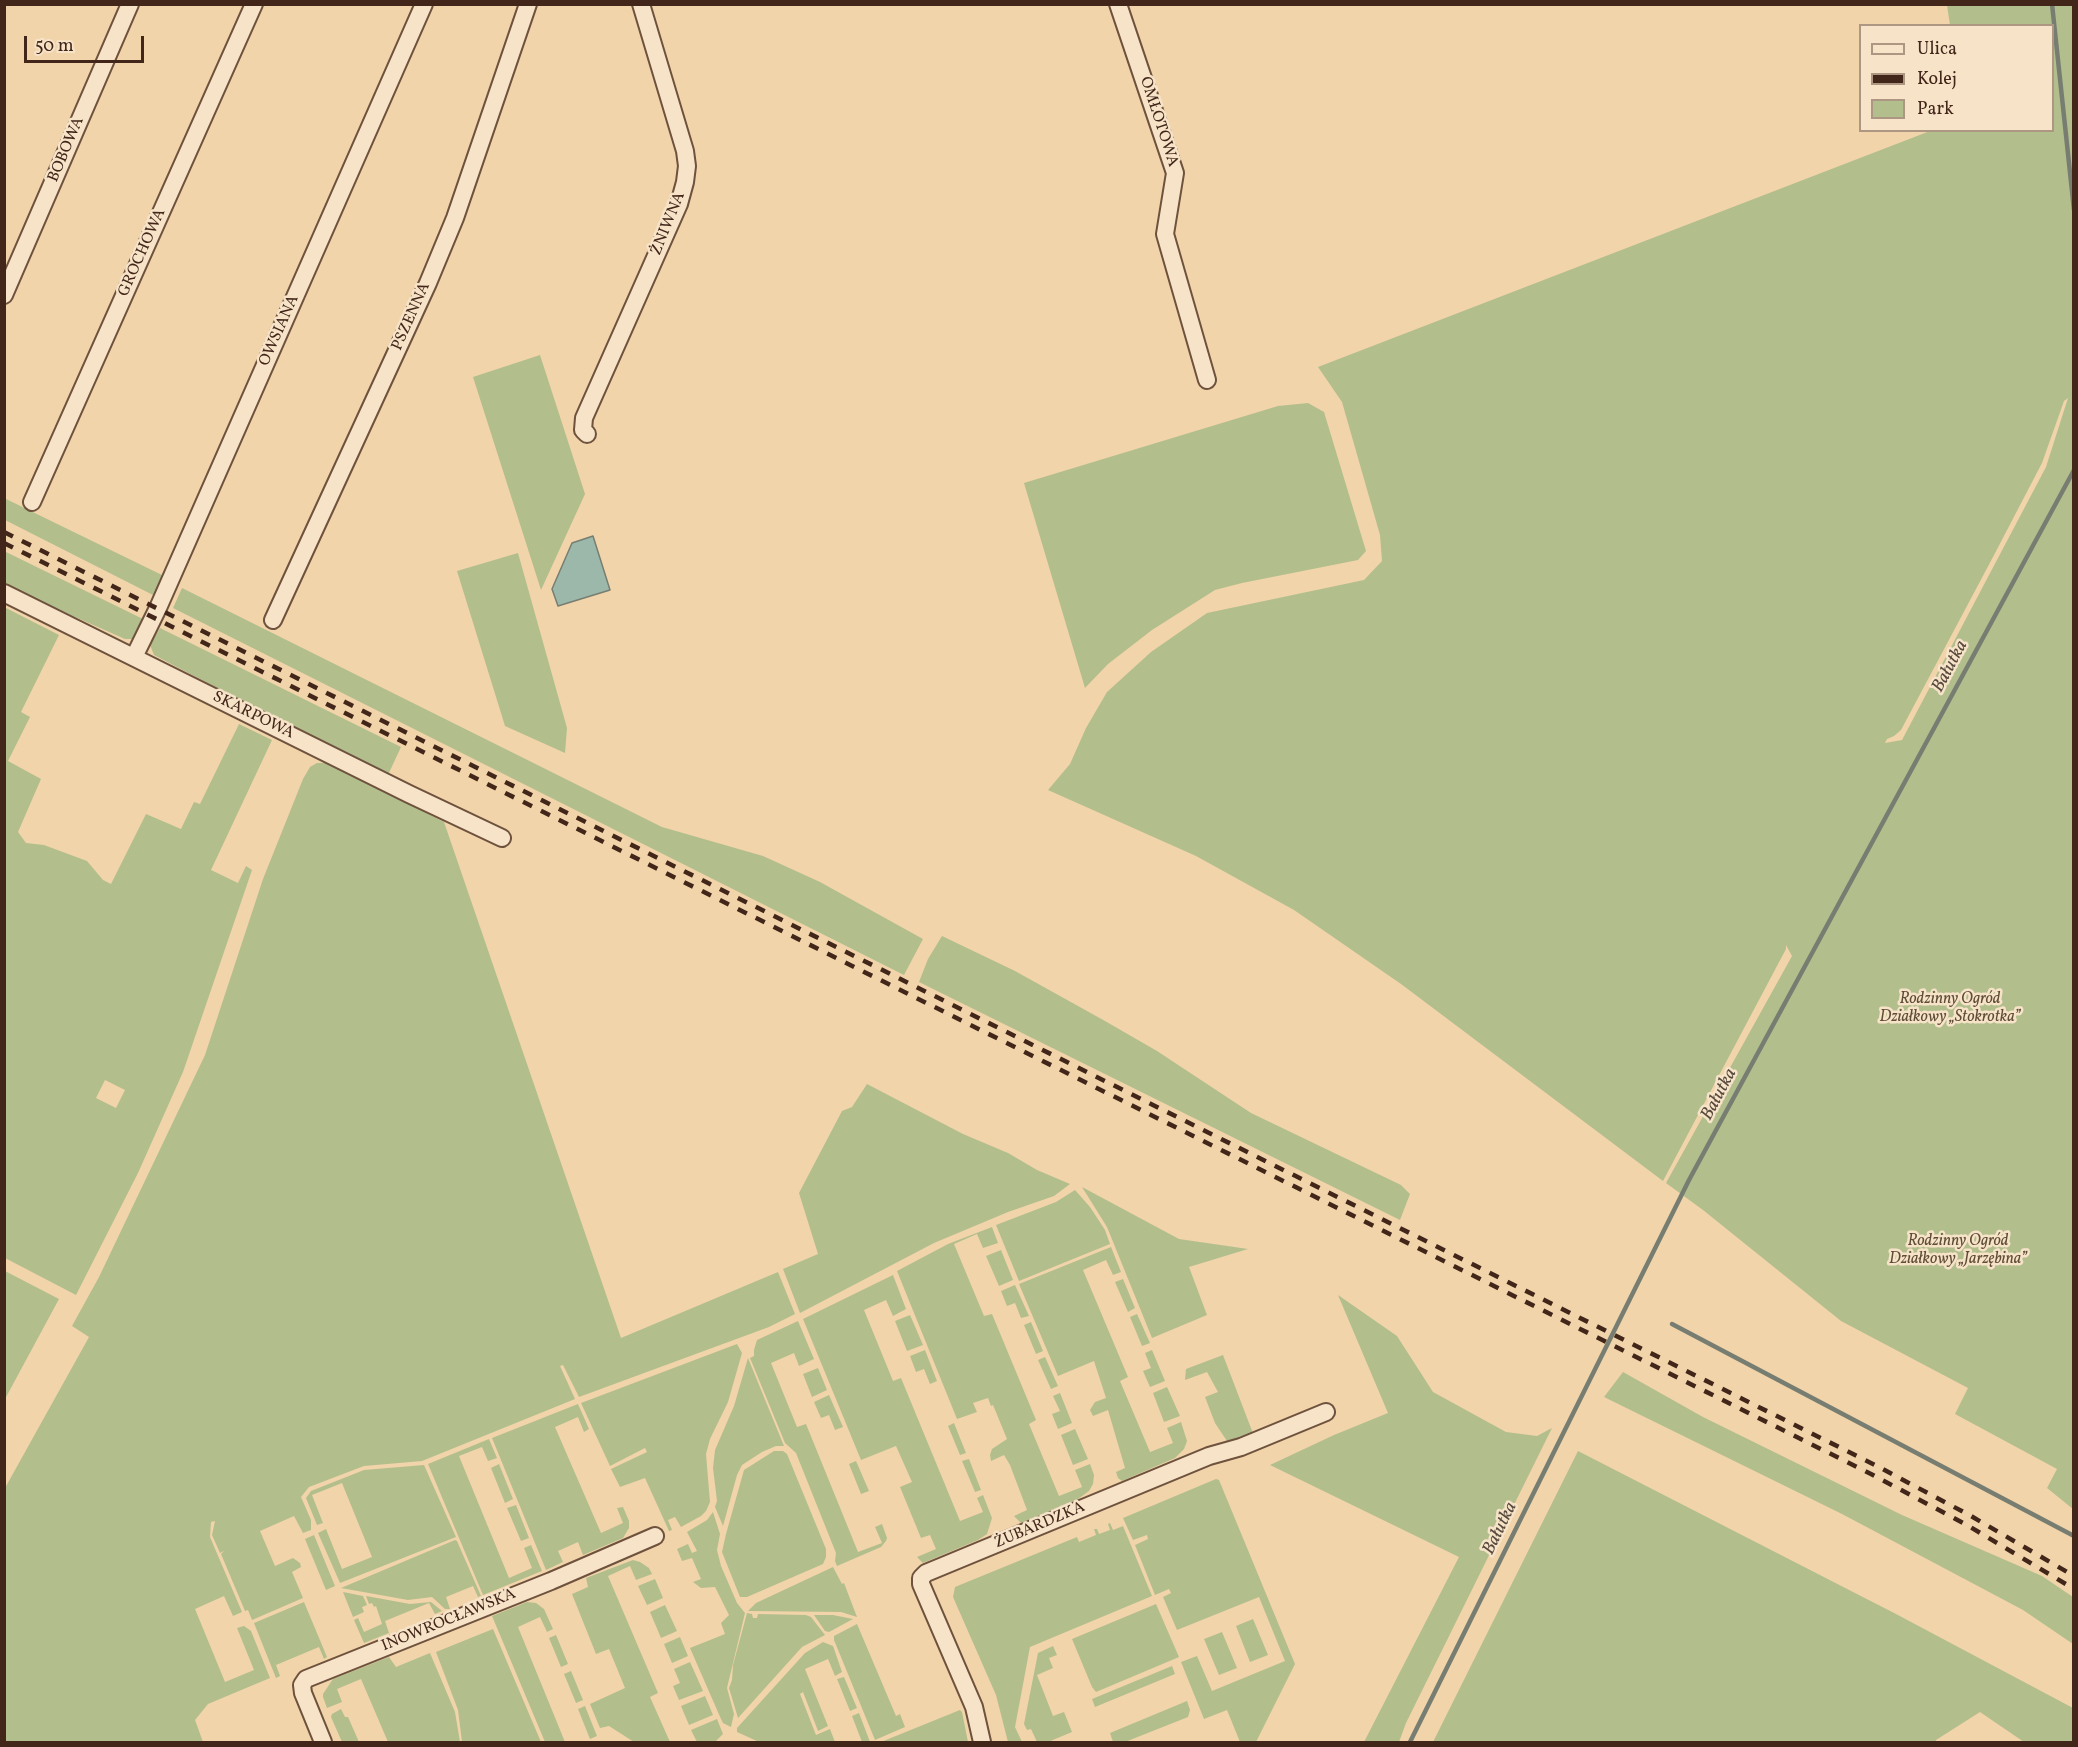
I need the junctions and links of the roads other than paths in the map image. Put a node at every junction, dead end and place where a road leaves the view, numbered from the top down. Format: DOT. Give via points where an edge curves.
graph roads {
  1 [pos="130,4"];
  2 [pos="254,4"];
  3 [pos="424,4"];
  4 [pos="528,4"];
  5 [pos="641,4"];
  6 [pos="1118,4"];
  7 [pos="4,295"];
  8 [pos="1207,380"];
  9 [pos="587,434"];
  10 [pos="32,502"];
  11 [pos="4,593"];
  12 [pos="273,620"];
  13 [pos="134,657"];
  14 [pos="502,838"];
  15 [pos="1326,1412"];
  16 [pos="655,1536"];
  17 [pos="323,1743"];
  18 [pos="982,1743"];
  1 -- 7 [label="street, BOBOWA"];
  2 -- 10 [label="street, GROCHOWA"];
  3 -- 13 [label="street, OWSIANA"];
  4 -- 12 [label="street, PSZENNA" via="444,243"];
  5 -- 9 [label="street, ŻNIWNA" via="685,151 685,182 679,204 584,418 583,430"];
  6 -- 8 [label="street, OMŁOTOWA" via="1175,173 1165,234"];
  11 -- 13 [label="street, SKARPOWA"];
  13 -- 14 [label="street, SKARPOWA"];
  15 -- 18 [label="street, ŻUBARDZKA" via="1209,1456 921,1578 974,1707"];
  16 -- 17 [label="street, INOWROCŁAWSKA" via="306,1679 303,1693"];
}
